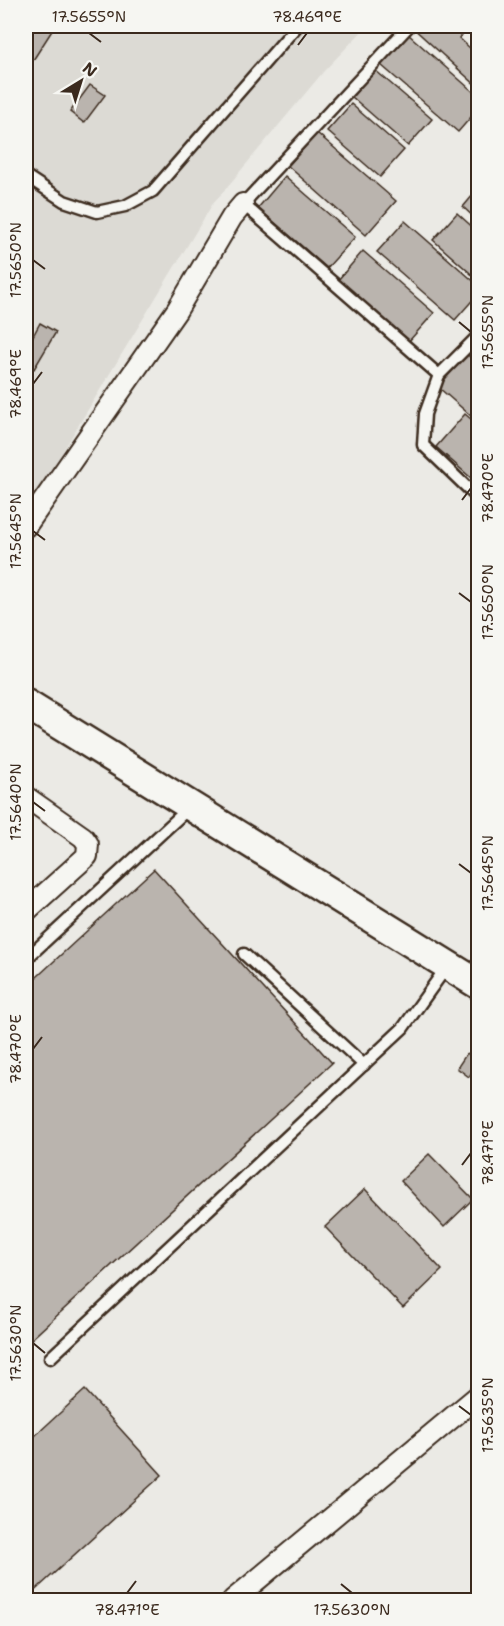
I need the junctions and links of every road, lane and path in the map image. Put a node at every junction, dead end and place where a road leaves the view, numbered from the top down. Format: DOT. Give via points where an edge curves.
graph roads {
  1 [pos="297,26"];
  2 [pos="410,26"];
  3 [pos="26,176"];
  4 [pos="243,204"];
  5 [pos="478,336"];
  6 [pos="439,375"];
  7 [pos="478,498"];
  8 [pos="26,526"];
  9 [pos="26,704"];
  10 [pos="26,797"];
  11 [pos="191,806"];
  12 [pos="26,911"];
  13 [pos="244,954"];
  14 [pos="26,959"];
  15 [pos="448,965"];
  16 [pos="478,984"];
  17 [pos="364,1065"];
  18 [pos="50,1358"];
  19 [pos="478,1396"];
  20 [pos="233,1600"];
  1 -- 3 [label="lane" via="153,191 125,206 97,212 64,201"];
  2 -- 4 [label="lane"];
  4 -- 6 [label="lane"];
  4 -- 8 [label="street" via="177,310"];
  5 -- 6 [label="lane"];
  6 -- 7 [label="lane" via="425,414 423,445"];
  9 -- 11 [label="main road"];
  10 -- 12 [label="street" via="88,844 87,856"];
  11 -- 14 [label="lane"];
  11 -- 15 [label="main road"];
  13 -- 17 [label="lane"];
  15 -- 16 [label="main road"];
  15 -- 17 [label="lane" via="403,1028"];
  17 -- 18 [label="lane"];
  19 -- 20 [label="street"];
}
